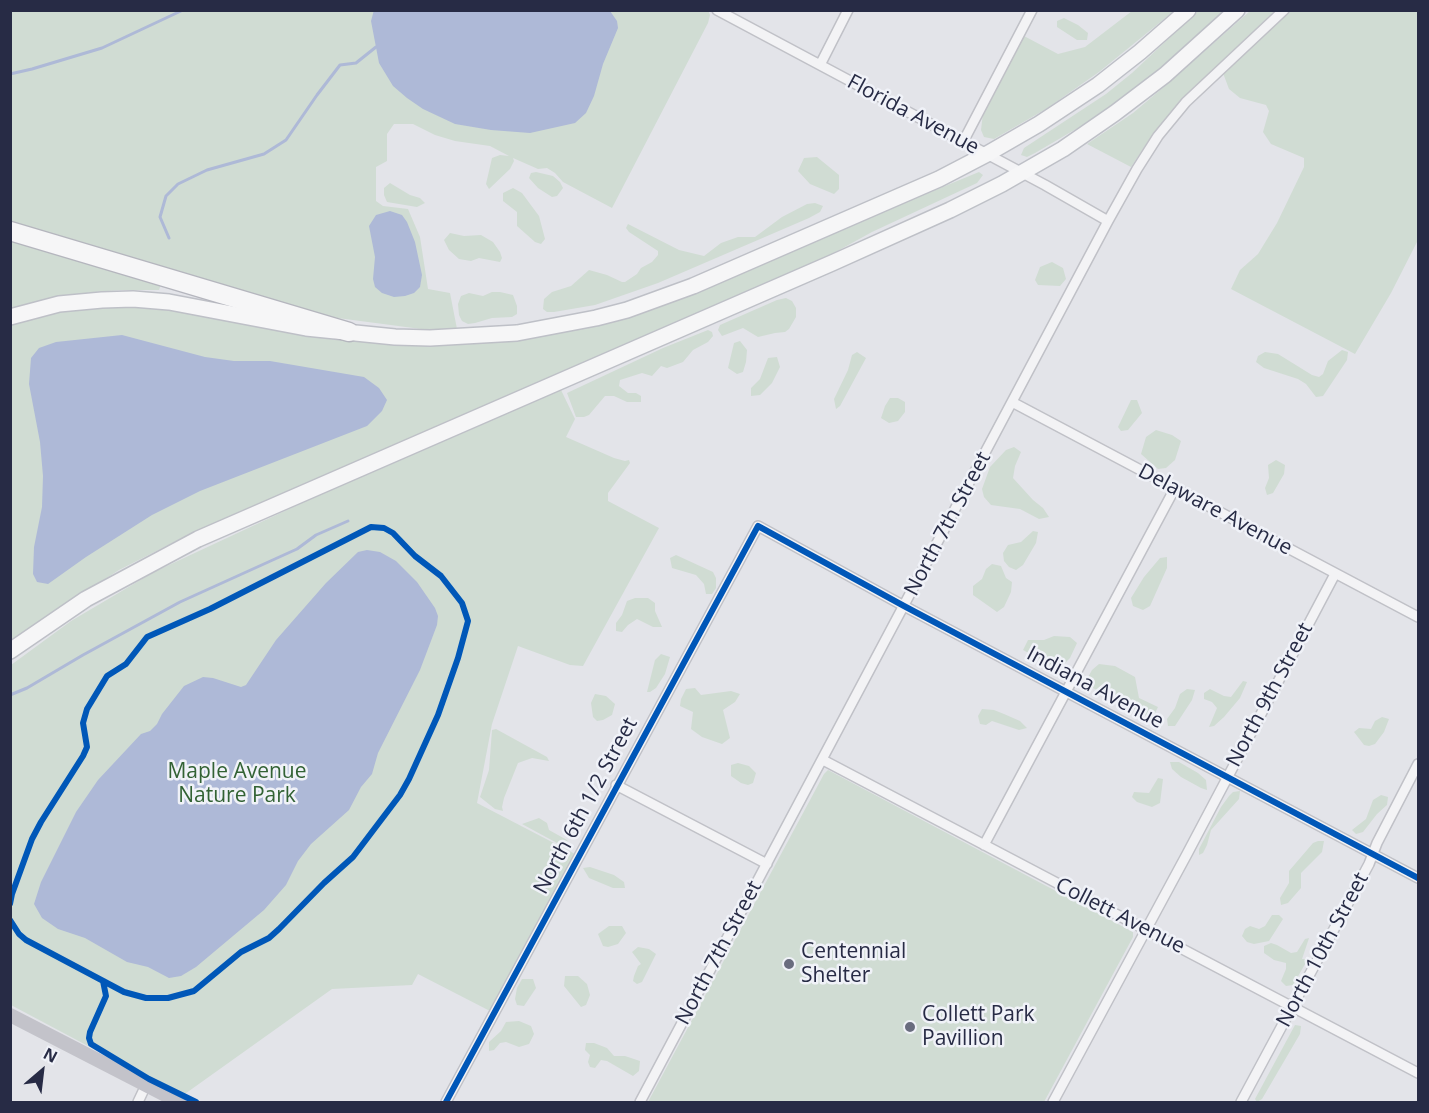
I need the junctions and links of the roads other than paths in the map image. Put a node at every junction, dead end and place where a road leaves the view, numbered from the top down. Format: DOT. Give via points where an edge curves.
graph roads {
  1 [pos="717,10"];
  2 [pos="848,10"];
  3 [pos="1032,10"];
  4 [pos="1188,10"];
  5 [pos="1237,10"];
  6 [pos="1284,10"];
  7 [pos="820,65"];
  8 [pos="963,142"];
  9 [pos="987,154"];
  10 [pos="1022,173"];
  11 [pos="1108,221"];
  12 [pos="10,231"];
  13 [pos="10,317"];
  14 [pos="350,332"];
  15 [pos="1012,402"];
  16 [pos="1174,488"];
  17 [pos="758,526"];
  18 [pos="1335,573"];
  19 [pos="904,606"];
  20 [pos="1419,617"];
  21 [pos="10,651"];
  22 [pos="1066,692"];
  23 [pos="823,760"];
  24 [pos="1419,764"];
  25 [pos="1227,777"];
  26 [pos="616,785"];
  27 [pos="984,846"];
  28 [pos="1373,853"];
  29 [pos="767,864"];
  30 [pos="1419,878"];
  31 [pos="1145,930"];
  32 [pos="1293,1006"];
  33 [pos="10,1015"];
  34 [pos="1419,1073"];
  35 [pos="146,1085"];
  36 [pos="138,1102"];
  37 [pos="179,1102"];
  38 [pos="446,1102"];
  39 [pos="640,1102"];
  40 [pos="1053,1102"];
  41 [pos="1241,1102"];
  1 -- 7 [label="street, Florida Avenue"];
  2 -- 7 [label="street"];
  3 -- 8 [label="street"];
  4 -- 9 [label="main road" via="1098,85"];
  5 -- 10 [label="main road" via="1165,75 1115,113"];
  6 -- 11 [label="street, North 7th Street" via="1186,102 1143,161"];
  7 -- 8 [label="street, Florida Avenue"];
  8 -- 9 [label="street, Florida Avenue"];
  9 -- 10 [label="street, Florida Avenue"];
  9 -- 14 [label="main road" via="760,257 627,310 496,335 430,338"];
  10 -- 11 [label="street, Florida Avenue"];
  10 -- 21 [label="main road" via="832,263 198,539 86,599"];
  11 -- 15 [label="street, North 7th Street"];
  12 -- 14 [label="highway"];
  13 -- 14 [label="main road" via="58,304 133,299"];
  15 -- 16 [label="street, Delaware Avenue"];
  15 -- 19 [label="street, North 7th Street"];
  16 -- 18 [label="street, Delaware Avenue"];
  16 -- 22 [label="street"];
  17 -- 19 [label="street, Indiana Avenue"];
  17 -- 26 [label="street, North 6th 1/2 Street"];
  18 -- 20 [label="street, Delaware Avenue"];
  18 -- 25 [label="street, North 9th Street"];
  19 -- 22 [label="street, Indiana Avenue"];
  19 -- 23 [label="street, North 7th Street"];
  22 -- 25 [label="street, Indiana Avenue"];
  22 -- 27 [label="street"];
  23 -- 27 [label="street, Collett Avenue"];
  23 -- 29 [label="street, North 7th Street"];
  24 -- 28 [label="street, North 10th Street"];
  25 -- 28 [label="street, Indiana Avenue"];
  25 -- 31 [label="street, North 9th Street"];
  26 -- 29 [label="street"];
  26 -- 38 [label="street, North 6th 1/2 Street"];
  27 -- 31 [label="street, Collett Avenue"];
  28 -- 30 [label="street, Indiana Avenue"];
  28 -- 32 [label="street, North 10th Street"];
  29 -- 39 [label="street, North 7th Street"];
  31 -- 32 [label="street, Collett Avenue"];
  31 -- 40 [label="street, North 9th Street"];
  32 -- 34 [label="street, Collett Avenue"];
  32 -- 41 [label="street, North 10th Street"];
  33 -- 35 [label="main road"];
  35 -- 36 [label="street"];
  35 -- 37 [label="main road"];
}
